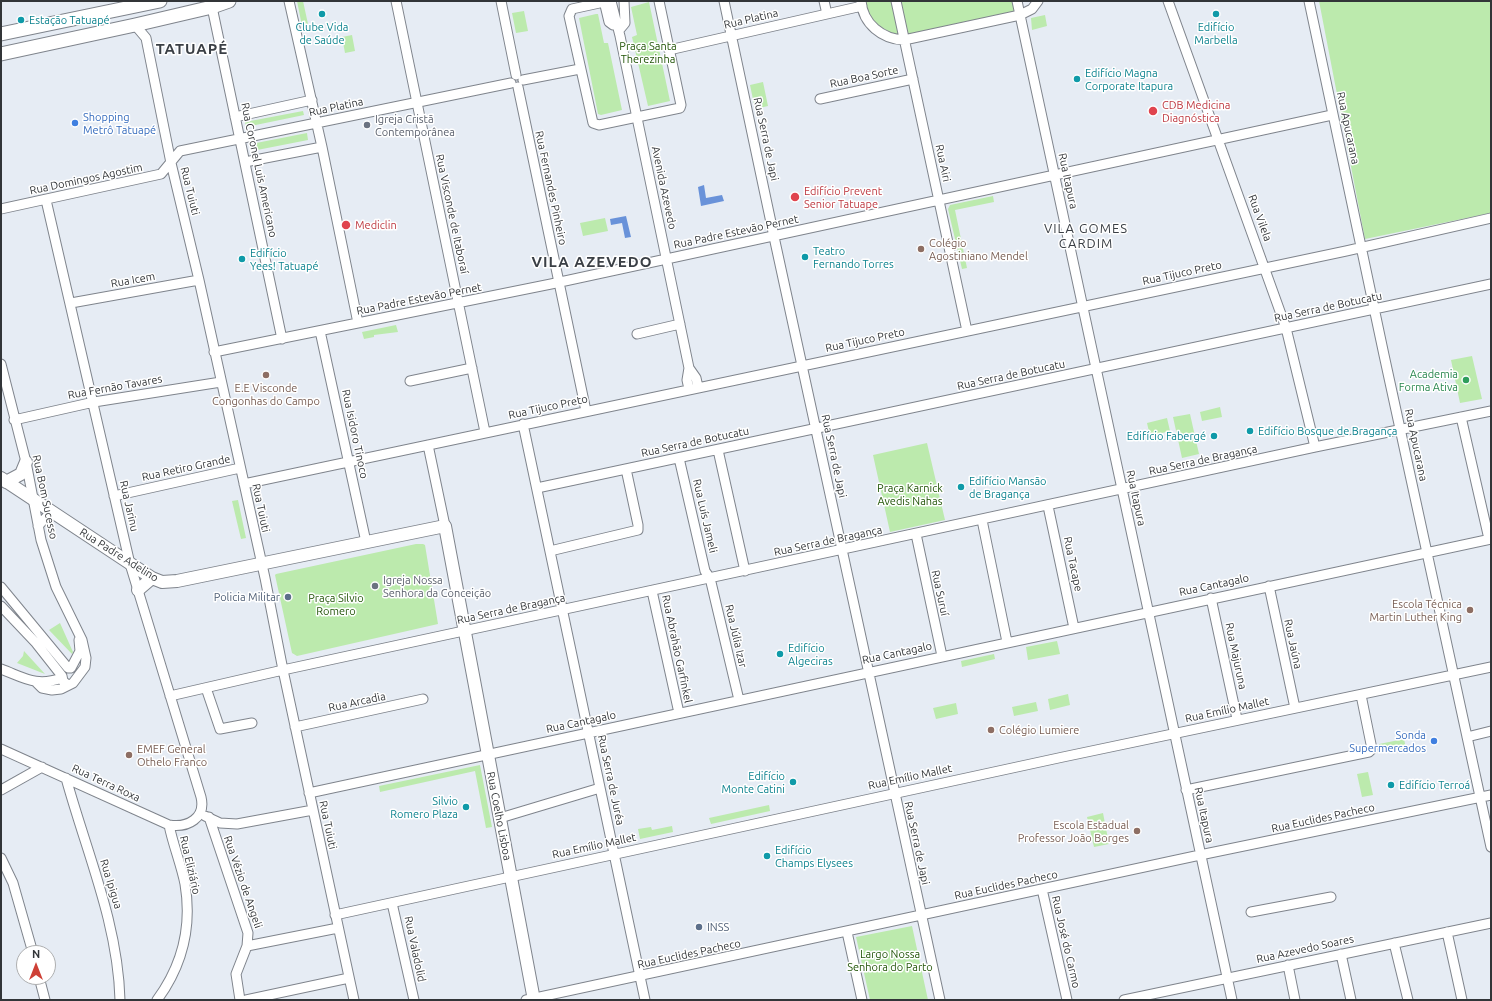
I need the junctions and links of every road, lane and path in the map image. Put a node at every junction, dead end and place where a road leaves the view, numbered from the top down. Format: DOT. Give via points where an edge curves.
graph roads {
  1 [pos="160,1"];
  2 [pos="229,1"];
  3 [pos="289,1"];
  4 [pos="396,1"];
  5 [pos="501,1"];
  6 [pos="606,1"];
  7 [pos="617,1"];
  8 [pos="624,1"];
  9 [pos="660,1"];
  10 [pos="724,1"];
  11 [pos="824,1"];
  12 [pos="896,1"];
  13 [pos="1017,1"];
  14 [pos="1038,1"];
  15 [pos="1168,1"];
  16 [pos="1309,1"];
  17 [pos="862,3"];
  18 [pos="212,7"];
  19 [pos="827,14"];
  20 [pos="1020,15"];
  21 [pos="135,25"];
  22 [pos="620,32"];
  23 [pos="1,34"];
  24 [pos="732,35"];
  25 [pos="904,40"];
  26 [pos="670,50"];
  27 [pos="1,54"];
  28 [pos="580,69"];
  29 [pos="913,80"];
  30 [pos="517,81"];
  31 [pos="820,99"];
  32 [pos="312,100"];
  33 [pos="416,102"];
  34 [pos="1332,115"];
  35 [pos="235,117"];
  36 [pos="637,118"];
  37 [pos="317,123"];
  38 [pos="240,138"];
  39 [pos="1218,140"];
  40 [pos="322,147"];
  41 [pos="245,162"];
  42 [pos="171,163"];
  43 [pos="1054,175"];
  44 [pos="46,200"];
  45 [pos="939,200"];
  46 [pos="1,209"];
  47 [pos="1491,218"];
  48 [pos="774,236"];
  49 [pos="1361,248"];
  50 [pos="667,259"];
  51 [pos="1265,268"];
  52 [pos="199,280"];
  53 [pos="559,282"];
  54 [pos="1491,284"];
  55 [pos="71,302"];
  56 [pos="458,303"];
  57 [pos="1083,306"];
  58 [pos="1374,309"];
  59 [pos="358,323"];
  60 [pos="680,324"];
  61 [pos="1286,328"];
  62 [pos="320,331"];
  63 [pos="967,331"];
  64 [pos="637,334"];
  65 [pos="282,339"];
  66 [pos="214,352"];
  67 [pos="1,364"];
  68 [pos="802,365"];
  69 [pos="472,368"];
  70 [pos="1096,369"];
  71 [pos="410,381"];
  72 [pos="221,382"];
  73 [pos="694,388"];
  74 [pos="94,402"];
  75 [pos="586,411"];
  76 [pos="1491,411"];
  77 [pos="1461,418"];
  78 [pos="14,420"];
  79 [pos="523,424"];
  80 [pos="816,429"];
  81 [pos="1401,430"];
  82 [pos="485,432"];
  83 [pos="428,445"];
  84 [pos="1315,447"];
  85 [pos="718,450"];
  86 [pos="679,458"];
  87 [pos="349,461"];
  88 [pos="26,462"];
  89 [pos="240,468"];
  90 [pos="626,469"];
  91 [pos="4,480"];
  92 [pos="244,484"];
  93 [pos="537,488"];
  94 [pos="1121,490"];
  95 [pos="114,496"];
  96 [pos="32,500"];
  97 [pos="1048,506"];
  98 [pos="51,512"];
  99 [pos="982,520"];
  100 [pos="38,526"];
  101 [pos="445,526"];
  102 [pos="916,534"];
  103 [pos="1490,539"];
  104 [pos="366,542"];
  105 [pos="842,550"];
  106 [pos="550,551"];
  107 [pos="1427,552"];
  108 [pos="261,563"];
  109 [pos="130,564"];
  110 [pos="745,571"];
  111 [pos="152,578"];
  112 [pos="710,578"];
  113 [pos="1269,586"];
  114 [pos="1,587"];
  115 [pos="138,590"];
  116 [pos="652,591"];
  117 [pos="1211,598"];
  118 [pos="1,606"];
  119 [pos="17,606"];
  120 [pos="563,610"];
  121 [pos="1148,612"];
  122 [pos="8,613"];
  123 [pos="1074,628"];
  124 [pos="77,630"];
  125 [pos="465,632"];
  126 [pos="1008,642"];
  127 [pos="942,656"];
  128 [pos="1491,667"];
  129 [pos="70,668"];
  130 [pos="1,670"];
  131 [pos="283,670"];
  132 [pos="868,672"];
  133 [pos="1453,675"];
  134 [pos="77,679"];
  135 [pos="64,680"];
  136 [pos="206,688"];
  137 [pos="1360,695"];
  138 [pos="170,696"];
  139 [pos="423,699"];
  140 [pos="739,700"];
  141 [pos="1295,708"];
  142 [pos="679,713"];
  143 [pos="1237,719"];
  144 [pos="252,723"];
  145 [pos="295,727"];
  146 [pos="1491,731"];
  147 [pos="588,732"];
  148 [pos="1174,734"];
  149 [pos="1467,737"];
  150 [pos="1,748"];
  151 [pos="487,754"];
  152 [pos="42,767"];
  153 [pos="66,778"];
  154 [pos="600,788"];
  155 [pos="1,790"];
  156 [pos="1186,790"];
  157 [pos="309,792"];
  158 [pos="895,793"];
  159 [pos="1491,795"];
  160 [pos="1480,798"];
  161 [pos="313,810"];
  162 [pos="204,815"];
  163 [pos="500,818"];
  164 [pos="169,825"];
  165 [pos="1491,846"];
  166 [pos="614,854"];
  167 [pos="1200,855"];
  168 [pos="1,858"];
  169 [pos="510,876"];
  170 [pos="1042,889"];
  171 [pos="1331,897"];
  172 [pos="392,902"];
  173 [pos="1251,912"];
  174 [pos="335,915"];
  175 [pos="921,916"];
  176 [pos="1491,923"];
  177 [pos="338,928"];
  178 [pos="847,932"];
  179 [pos="1447,932"];
  180 [pos="1394,943"];
  181 [pos="31,945"];
  182 [pos="247,946"];
  183 [pos="1341,954"];
  184 [pos="1288,965"];
  185 [pos="640,976"];
  186 [pos="348,978"];
  187 [pos="1227,978"];
  188 [pos="41,985"];
  189 [pos="1154,997"];
  190 [pos="531,999"];
  191 [pos="45,1000"];
  192 [pos="120,1000"];
  193 [pos="157,1000"];
  194 [pos="240,1000"];
  195 [pos="246,1000"];
  196 [pos="354,1000"];
  197 [pos="414,1000"];
  198 [pos="645,1000"];
  199 [pos="862,1000"];
  200 [pos="940,1000"];
  201 [pos="1066,1000"];
  202 [pos="1124,1000"];
  203 [pos="1232,1000"];
  204 [pos="1295,1000"];
  205 [pos="1351,1000"];
  206 [pos="1408,1000"];
  207 [pos="1462,1000"];
  1 -- 23 [label="highway"];
  2 -- 18 [label="highway"];
  3 -- 32 [label="street"];
  4 -- 33 [label="street, Rua Visconde de Itaboraí"];
  5 -- 30 [label="street, Rua Fernandes Pinheiro"];
  6 -- 22 [label="street, Avenida Azevedo" via="609,22"];
  6 -- 28 [label="street" via="572,9 570,12"];
  7 -- 22 [label="street, Avenida Azevedo"];
  8 -- 22 [label="street, Avenida Azevedo" via="625,23"];
  9 -- 26 [label="street"];
  10 -- 24 [label="street, Rua Serra de Japi"];
  11 -- 19 [label="street"];
  12 -- 25 [label="street, Rua Airi"];
  13 -- 20 [label="street, Rua Itapura"];
  14 -- 20 [label="street" via="1032,9"];
  15 -- 39 [label="street, Rua Vilela"];
  16 -- 34 [label="street, Rua Apucarana"];
  17 -- 19 [label="street, Rua Platina"];
  17 -- 25 [label="street" via="866,18 878,32"];
  18 -- 21 [label="highway"];
  18 -- 35 [label="street, Rua Coronel Luis Americano"];
  19 -- 24 [label="street, Rua Platina"];
  20 -- 25 [label="street"];
  20 -- 43 [label="street, Rua Itapura"];
  21 -- 27 [label="highway"];
  21 -- 42 [label="street, Rua Tuiuti" via="146,38"];
  22 -- 36 [label="street, Avenida Azevedo"];
  24 -- 26 [label="street, Rua Platina"];
  24 -- 48 [label="street, Rua Serra de Japi"];
  25 -- 29 [label="street, Rua Airi"];
  26 -- 36 [label="street" via="680,108"];
  28 -- 30 [label="street, Rua Platina"];
  28 -- 36 [label="street" via="594,124"];
  29 -- 31 [label="street, Rua Boa Sorte"];
  29 -- 45 [label="street, Rua Airi"];
  30 -- 33 [label="street, Rua Platina"];
  30 -- 53 [label="street, Rua Fernandes Pinheiro"];
  32 -- 35 [label="street"];
  32 -- 37 [label="street"];
  33 -- 37 [label="street, Rua Platina"];
  33 -- 56 [label="street, Rua Visconde de Itaboraí"];
  34 -- 39 [label="street, Rua Padre Estevão Pernet"];
  34 -- 49 [label="street, Rua Apucarana"];
  35 -- 38 [label="street, Rua Coronel Luis Americano"];
  36 -- 50 [label="street, Avenida Azevedo"];
  37 -- 38 [label="street, Rua Platina"];
  37 -- 40 [label="street"];
  38 -- 41 [label="street, Rua Coronel Luis Americano"];
  38 -- 42 [label="street, Rua Platina" via="180,151"];
  39 -- 43 [label="street, Rua Padre Estevão Pernet"];
  39 -- 51 [label="street, Rua Vilela"];
  40 -- 41 [label="street"];
  40 -- 59 [label="street"];
  41 -- 65 [label="street, Rua Coronel Luis Americano"];
  42 -- 44 [label="street, Rua Domingos Agostim" via="161,174"];
  42 -- 52 [label="street, Rua Tuiuti"];
  43 -- 45 [label="street, Rua Padre Estevão Pernet"];
  43 -- 57 [label="street, Rua Itapura"];
  44 -- 46 [label="street, Rua Domingos Agostim"];
  44 -- 55 [label="street, Rua Jarinu"];
  45 -- 48 [label="street, Rua Padre Estevão Pernet"];
  45 -- 63 [label="street, Rua Airi"];
  47 -- 49 [label="street, Rua Tijuco Preto"];
  48 -- 50 [label="street, Rua Padre Estevão Pernet"];
  48 -- 68 [label="street, Rua Serra de Japi"];
  49 -- 51 [label="street, Rua Tijuco Preto"];
  49 -- 58 [label="street, Rua Apucarana"];
  50 -- 53 [label="street, Rua Padre Estevão Pernet"];
  50 -- 60 [label="street, Avenida Azevedo"];
  51 -- 57 [label="street, Rua Tijuco Preto"];
  51 -- 61 [label="street, Rua Vilela"];
  52 -- 55 [label="street, Rua Icem"];
  52 -- 66 [label="street, Rua Tuiuti"];
  53 -- 56 [label="street, Rua Padre Estevão Pernet"];
  53 -- 75 [label="street, Rua Fernandes Pinheiro"];
  54 -- 58 [label="street, Rua Serra de Botucatu"];
  55 -- 74 [label="street, Rua Jarinu"];
  56 -- 59 [label="street, Rua Padre Estevão Pernet"];
  56 -- 69 [label="street, Rua Visconde de Itaboraí"];
  57 -- 63 [label="street, Rua Tijuco Preto"];
  57 -- 70 [label="street, Rua Itapura"];
  58 -- 61 [label="street, Rua Serra de Botucatu"];
  58 -- 81 [label="street, Rua Apucarana"];
  59 -- 62 [label="street, Rua Padre Estevão Pernet"];
  60 -- 64 [label="street"];
  60 -- 73 [label="street, Avenida Azevedo" via="689,368 687,380"];
  61 -- 70 [label="street, Rua Serra de Botucatu"];
  61 -- 84 [label="street, Rua Vilela"];
  62 -- 65 [label="street, Rua Padre Estevão Pernet"];
  62 -- 87 [label="street, Rua Isidoro Tinoco"];
  63 -- 68 [label="street, Rua Tijuco Preto"];
  65 -- 66 [label="street, Rua Padre Estevão Pernet"];
  66 -- 72 [label="street, Rua Tuiuti"];
  67 -- 78 [label="street, Rua Bom Sucesso"];
  68 -- 73 [label="street, Rua Tijuco Preto"];
  68 -- 80 [label="street, Rua Serra de Japi"];
  69 -- 71 [label="street"];
  69 -- 82 [label="street, Rua Visconde de Itaboraí"];
  70 -- 80 [label="street, Rua Serra de Botucatu"];
  70 -- 94 [label="street, Rua Itapura"];
  72 -- 74 [label="street, Rua Fernão Tavares"];
  72 -- 89 [label="street, Rua Tuiuti"];
  73 -- 75 [label="street, Rua Tijuco Preto"];
  74 -- 78 [label="street, Rua Fernão Tavares"];
  74 -- 95 [label="street, Rua Jarinu"];
  75 -- 79 [label="street, Rua Tijuco Preto"];
  76 -- 77 [label="street, Rua Serra de Bragança"];
  77 -- 81 [label="street, Rua Serra de Bragança"];
  77 -- 103 [label="street"];
  78 -- 88 [label="street, Rua Bom Sucesso"];
  79 -- 82 [label="street, Rua Tijuco Preto"];
  79 -- 93 [label="street, Rua Serra de Juréa"];
  80 -- 85 [label="street, Rua Serra de Botucatu"];
  80 -- 105 [label="street, Rua Serra de Japi"];
  81 -- 84 [label="street, Rua Serra de Bragança"];
  81 -- 107 [label="street, Rua Apucarana"];
  82 -- 83 [label="street, Rua Tijuco Preto"];
  83 -- 87 [label="street, Rua Tijuco Preto"];
  83 -- 101 [label="street"];
  84 -- 94 [label="street, Rua Serra de Bragança"];
  85 -- 86 [label="street, Rua Serra de Botucatu"];
  85 -- 110 [label="street"];
  86 -- 90 [label="street, Rua Serra de Botucatu"];
  86 -- 112 [label="street, Rua Luís Jameli" via="705,571"];
  87 -- 92 [label="street, Rua Tijuco Preto"];
  87 -- 104 [label="street, Rua Isidoro Tinoco"];
  88 -- 91 [label="main road" via="21,474"];
  88 -- 96 [label="street, Rua Bom Sucesso"];
  89 -- 92 [label="street, Rua Tuiuti"];
  89 -- 95 [label="street, Rua Retiro Grande"];
  90 -- 93 [label="street, Rua Serra de Botucatu"];
  90 -- 106 [label="street" via="638,530"];
  91 -- 96 [label="main road, Rua Padre Adelino"];
  92 -- 108 [label="street, Rua Tuiuti"];
  93 -- 106 [label="street, Rua Serra de Juréa"];
  94 -- 97 [label="street, Rua Serra de Bragança"];
  94 -- 121 [label="street, Rua Itapura"];
  95 -- 109 [label="street, Rua Jarinu"];
  96 -- 98 [label="main road, Rua Padre Adelino"];
  96 -- 100 [label="street, Rua Bom Sucesso"];
  97 -- 99 [label="street, Rua Serra de Bragança"];
  97 -- 123 [label="street, Rua Tacape"];
  98 -- 100 [label="street"];
  98 -- 109 [label="main road, Rua Padre Adelino"];
  99 -- 102 [label="street, Rua Serra de Bragança"];
  99 -- 126 [label="street"];
  100 -- 124 [label="street, Rua Bom Sucesso" via="56,587"];
  101 -- 104 [label="main road"];
  101 -- 125 [label="main road"];
  102 -- 105 [label="street, Rua Serra de Bragança"];
  102 -- 127 [label="street, Rua Suruí"];
  103 -- 107 [label="street, Rua Cantagalo"];
  104 -- 108 [label="main road"];
  105 -- 110 [label="street, Rua Serra de Bragança"];
  105 -- 132 [label="street, Rua Serra de Japi"];
  106 -- 120 [label="street, Rua Serra de Juréa"];
  107 -- 113 [label="street, Rua Cantagalo"];
  107 -- 133 [label="street, Rua Apucarana"];
  108 -- 111 [label="main road, Rua Padre Adelino" via="170,582"];
  108 -- 131 [label="street, Rua Tuiuti"];
  109 -- 111 [label="main road, Rua Padre Adelino"];
  109 -- 115 [label="street, Rua Jarinu"];
  110 -- 112 [label="street, Rua Serra de Bragança"];
  111 -- 115 [label="main road"];
  112 -- 116 [label="street, Rua Serra de Bragança"];
  112 -- 140 [label="street, Rua Júlia Izar"];
  113 -- 117 [label="street, Rua Cantagalo"];
  113 -- 141 [label="street, Rua Jaúna"];
  114 -- 119 [label="street"];
  115 -- 138 [label="street, Rua Jarinu"];
  116 -- 120 [label="street, Rua Serra de Bragança"];
  116 -- 142 [label="street, Rua Abrahão Garfinkel"];
  117 -- 121 [label="street, Rua Cantagalo"];
  117 -- 143 [label="street, Rua Majuruna"];
  118 -- 122 [label="street"];
  119 -- 122 [label="street"];
  119 -- 129 [label="street"];
  120 -- 125 [label="street, Rua Serra de Bragança"];
  120 -- 147 [label="street, Rua Serra de Juréa"];
  121 -- 123 [label="street, Rua Cantagalo"];
  121 -- 148 [label="street, Rua Itapura"];
  122 -- 135 [label="street" via="36,643"];
  123 -- 126 [label="street, Rua Cantagalo"];
  124 -- 129 [label="street, Rua Bom Sucesso" via="80,651"];
  124 -- 134 [label="street, Rua Bom Sucesso" via="85,648 86,658 85,667"];
  125 -- 131 [label="street, Rua Serra de Bragança"];
  125 -- 151 [label="main road, Rua Coelho Lisboa"];
  126 -- 127 [label="street, Rua Cantagalo"];
  127 -- 132 [label="street, Rua Cantagalo"];
  128 -- 133 [label="street, Rua Emílio Mallet"];
  129 -- 134 [label="street" via="76,673"];
  129 -- 135 [label="street, Rua Bom Sucesso" via="64,670"];
  130 -- 135 [label="street" via="36,682"];
  131 -- 136 [label="street, Rua Serra de Bragança"];
  131 -- 145 [label="street, Rua Tuiuti"];
  132 -- 140 [label="street, Rua Cantagalo"];
  132 -- 158 [label="street, Rua Serra de Japi"];
  133 -- 137 [label="street, Rua Emílio Mallet"];
  133 -- 149 [label="street, Rua Apucarana"];
  134 -- 135 [label="street"];
  136 -- 138 [label="street, Rua Serra de Bragança"];
  136 -- 144 [label="street" via="220,729"];
  137 -- 141 [label="street, Rua Emílio Mallet"];
  137 -- 156 [label="street" via="1372,749 1369,752"];
  138 -- 162 [label="street, Rua Jarinu" via="201,797"];
  139 -- 145 [label="street, Rua Arcadia"];
  140 -- 142 [label="street, Rua Cantagalo"];
  141 -- 143 [label="street, Rua Emílio Mallet"];
  142 -- 147 [label="street, Rua Cantagalo"];
  143 -- 148 [label="street, Rua Emílio Mallet"];
  145 -- 157 [label="street, Rua Tuiuti"];
  146 -- 149 [label="street"];
  147 -- 151 [label="street, Rua Cantagalo"];
  147 -- 154 [label="street, Rua Serra de Juréa"];
  148 -- 156 [label="street, Rua Itapura"];
  148 -- 158 [label="street, Rua Emílio Mallet"];
  149 -- 160 [label="street, Rua Apucarana"];
  150 -- 152 [label="street, Rua Terra Roxa"];
  151 -- 157 [label="street, Rua Cantagalo"];
  151 -- 163 [label="main road, Rua Coelho Lisboa"];
  152 -- 153 [label="street, Rua Terra Roxa"];
  152 -- 155 [label="street"];
  153 -- 164 [label="street, Rua Terra Roxa"];
  153 -- 192 [label="street, Rua Ipigua" via="111,929 118,962"];
  154 -- 163 [label="street"];
  154 -- 166 [label="street, Rua Serra de Juréa"];
  156 -- 167 [label="street, Rua Itapura"];
  157 -- 161 [label="street, Rua Tuiuti"];
  158 -- 166 [label="street, Rua Emílio Mallet"];
  158 -- 175 [label="street, Rua Serra de Japi"];
  159 -- 160 [label="street, Rua Euclides Pacheco"];
  160 -- 165 [label="street, Rua Apucarana"];
  160 -- 167 [label="street, Rua Euclides Pacheco"];
  161 -- 162 [label="street" via="237,824 224,824"];
  161 -- 174 [label="street, Rua Tuiuti"];
  162 -- 164 [label="street, Rua Terra Roxa" via="185,825"];
  162 -- 182 [label="street, Rua Vézio de Angeli" via="248,933"];
  163 -- 169 [label="main road, Rua Coelho Lisboa"];
  164 -- 193 [label="street, Rua Eliziário" via="184,883 186,928 176,967"];
  166 -- 169 [label="street, Rua Emílio Mallet"];
  166 -- 185 [label="street, Rua Serra de Juréa"];
  167 -- 170 [label="street, Rua Euclides Pacheco"];
  167 -- 187 [label="street, Rua Itapura"];
  168 -- 181 [label="street" via="13,883"];
  169 -- 172 [label="street, Rua Emílio Mallet"];
  169 -- 190 [label="main road, Rua Coelho Lisboa"];
  170 -- 175 [label="street, Rua Euclides Pacheco"];
  170 -- 201 [label="street, Rua José do Carmo"];
  171 -- 173 [label="street"];
  172 -- 174 [label="street, Rua Emílio Mallet"];
  172 -- 197 [label="street, Rua Valadolid"];
  174 -- 177 [label="street, Rua Tuiuti"];
  175 -- 178 [label="street, Rua Euclides Pacheco"];
  175 -- 200 [label="street"];
  176 -- 179 [label="street, Rua Azevedo Soares"];
  177 -- 182 [label="street"];
  177 -- 186 [label="street, Rua Tuiuti"];
  178 -- 185 [label="street, Rua Euclides Pacheco"];
  178 -- 199 [label="street"];
  179 -- 180 [label="street, Rua Azevedo Soares"];
  179 -- 207 [label="street"];
  180 -- 183 [label="street, Rua Azevedo Soares"];
  180 -- 206 [label="street"];
  182 -- 194 [label="street, Rua Vézio de Angeli" via="236,974"];
  183 -- 184 [label="street, Rua Azevedo Soares"];
  183 -- 205 [label="street"];
  184 -- 187 [label="street, Rua Azevedo Soares"];
  184 -- 204 [label="street"];
  185 -- 190 [label="street, Rua Euclides Pacheco"];
  185 -- 198 [label="street, Rua Serra de Juréa"];
  186 -- 195 [label="street"];
  186 -- 196 [label="street, Rua Tuiuti"];
  187 -- 189 [label="street, Rua Azevedo Soares"];
  187 -- 203 [label="street, Rua Itapura"];
  188 -- 191 [label="street"];
  189 -- 202 [label="street, Rua Azevedo Soares"];
}
